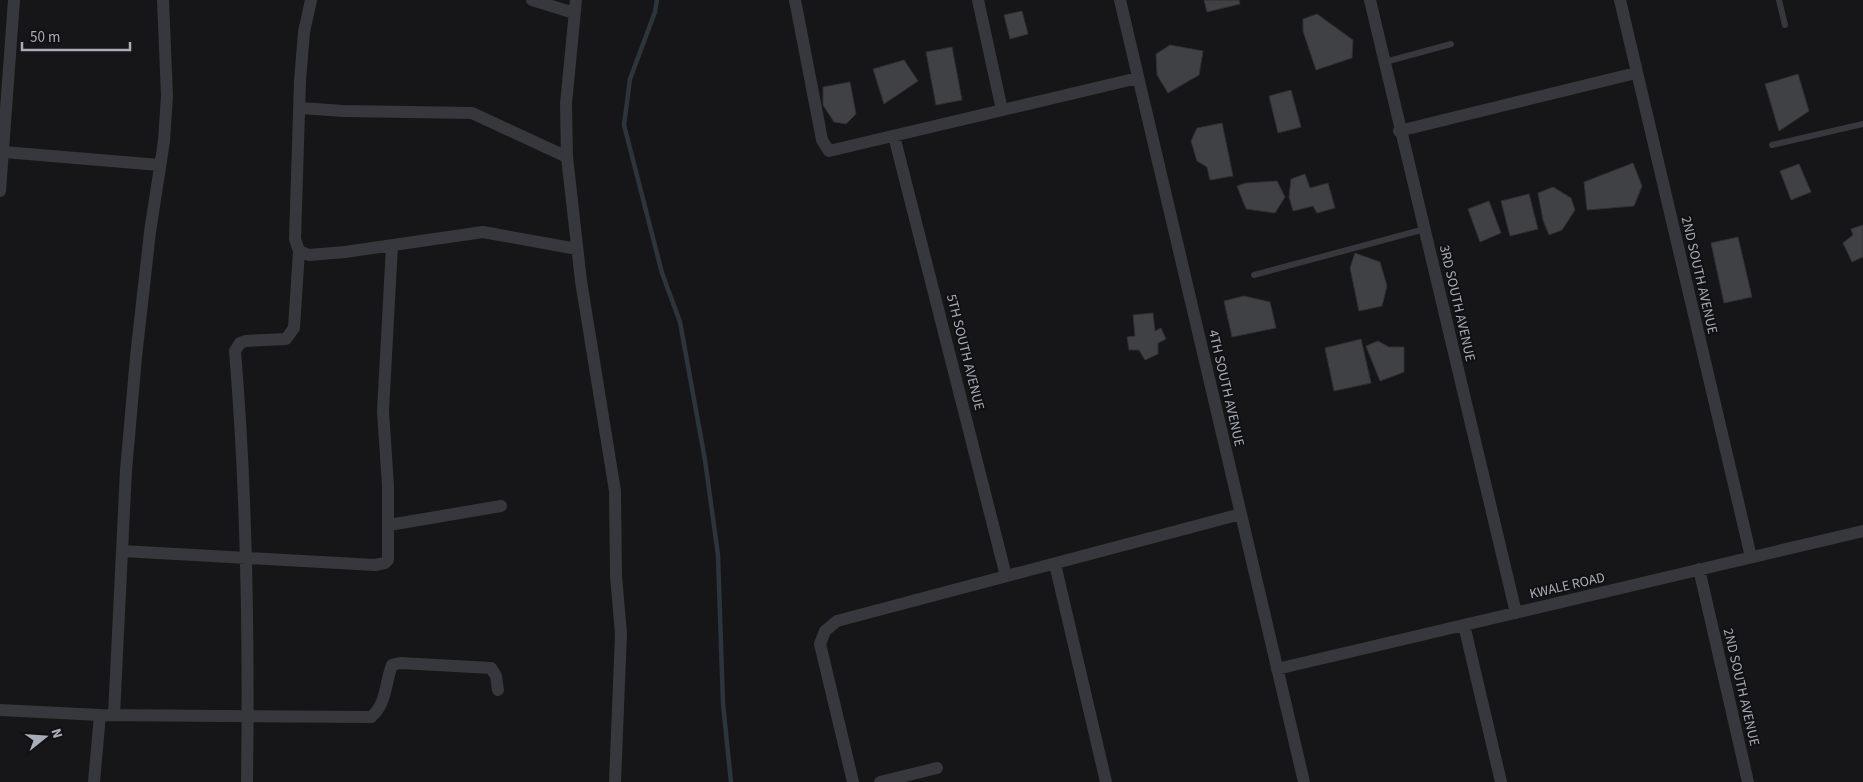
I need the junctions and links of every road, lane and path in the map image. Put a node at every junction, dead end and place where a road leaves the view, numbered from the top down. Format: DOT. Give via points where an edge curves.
graph roads {
  1 [pos="14,0"];
  2 [pos="164,0"];
  3 [pos="311,0"];
  4 [pos="532,0"];
  5 [pos="576,0"];
  6 [pos="795,0"];
  7 [pos="978,0"];
  8 [pos="1120,0"];
  9 [pos="1370,0"];
  10 [pos="1620,0"];
  11 [pos="1778,0"];
  12 [pos="574,13"];
  13 [pos="1785,24"];
  14 [pos="1451,44"];
  15 [pos="1385,62"];
  16 [pos="1636,73"];
  17 [pos="1138,78"];
  18 [pos="301,108"];
  19 [pos="1002,110"];
  20 [pos="1863,124"];
  21 [pos="1399,131"];
  22 [pos="894,136"];
  23 [pos="1772,146"];
  24 [pos="4,152"];
  25 [pos="567,158"];
  26 [pos="159,165"];
  27 [pos="0,191"];
  28 [pos="1425,228"];
  29 [pos="392,246"];
  30 [pos="577,249"];
  31 [pos="299,251"];
  32 [pos="1254,275"];
  33 [pos="501,506"];
  34 [pos="1241,514"];
  35 [pos="389,525"];
  36 [pos="1863,531"];
  37 [pos="122,551"];
  38 [pos="1752,557"];
  39 [pos="247,558"];
  40 [pos="1055,564"];
  41 [pos="1699,569"];
  42 [pos="1006,576"];
  43 [pos="1516,612"];
  44 [pos="1464,624"];
  45 [pos="1277,668"];
  46 [pos="498,690"];
  47 [pos="0,710"];
  48 [pos="114,715"];
  49 [pos="100,716"];
  50 [pos="248,716"];
  51 [pos="937,768"];
  52 [pos="94,782"];
  53 [pos="247,782"];
  54 [pos="616,782"];
  55 [pos="853,782"];
  56 [pos="880,782"];
  57 [pos="1106,782"];
  58 [pos="1304,782"];
  59 [pos="1500,782"];
  60 [pos="1748,782"];
  1 -- 24 [label="street"];
  2 -- 26 [label="street" via="167,96"];
  3 -- 18 [label="street" via="304,32"];
  4 -- 12 [label="street"];
  5 -- 12 [label="street"];
  6 -- 22 [label="street" via="822,140 829,151"];
  7 -- 19 [label="street"];
  8 -- 17 [label="street, 4TH SOUTH AVENUE"];
  9 -- 15 [label="street, 3RD SOUTH AVENUE"];
  10 -- 16 [label="street, 2ND SOUTH AVENUE"];
  11 -- 13 [label="lane"];
  12 -- 25 [label="street" via="566,104"];
  14 -- 15 [label="lane"];
  15 -- 21 [label="street, 3RD SOUTH AVENUE"];
  16 -- 21 [label="street"];
  16 -- 38 [label="street, 2ND SOUTH AVENUE"];
  17 -- 19 [label="street"];
  17 -- 34 [label="street, 4TH SOUTH AVENUE"];
  18 -- 25 [label="street" via="472,113"];
  18 -- 31 [label="street" via="295,239"];
  19 -- 22 [label="street"];
  20 -- 23 [label="lane"];
  21 -- 28 [label="street, 3RD SOUTH AVENUE"];
  22 -- 42 [label="street, 5TH SOUTH AVENUE"];
  24 -- 26 [label="street"];
  24 -- 27 [label="street"];
  25 -- 30 [label="street"];
  26 -- 37 [label="street" via="136,357"];
  28 -- 32 [label="lane"];
  28 -- 43 [label="street, 3RD SOUTH AVENUE"];
  29 -- 30 [label="street" via="483,232"];
  29 -- 31 [label="street" via="309,255"];
  29 -- 35 [label="street" via="383,411"];
  30 -- 54 [label="street" via="615,491 616,576 621,634"];
  31 -- 39 [label="street" via="292,332 286,339 246,341 240,343 235,351"];
  33 -- 35 [label="street"];
  34 -- 40 [label="street"];
  34 -- 45 [label="street, 4TH SOUTH AVENUE"];
  35 -- 39 [label="street" via="389,553 385,563"];
  36 -- 38 [label="street, KWALE ROAD"];
  37 -- 39 [label="street"];
  37 -- 48 [label="street"];
  38 -- 41 [label="street, KWALE ROAD"];
  39 -- 50 [label="street"];
  40 -- 42 [label="street"];
  40 -- 57 [label="street"];
  41 -- 43 [label="street, KWALE ROAD"];
  41 -- 60 [label="street, 2ND SOUTH AVENUE"];
  42 -- 55 [label="street" via="837,621 825,631 820,644"];
  43 -- 44 [label="street, KWALE ROAD"];
  44 -- 45 [label="street, KWALE ROAD"];
  44 -- 59 [label="street"];
  45 -- 58 [label="street, 4TH SOUTH AVENUE"];
  46 -- 50 [label="street" via="491,668 400,663 392,665 383,702 371,717"];
  47 -- 49 [label="street"];
  48 -- 49 [label="street"];
  48 -- 50 [label="street"];
  49 -- 52 [label="street"];
  50 -- 53 [label="street"];
  51 -- 56 [label="street"];
}
